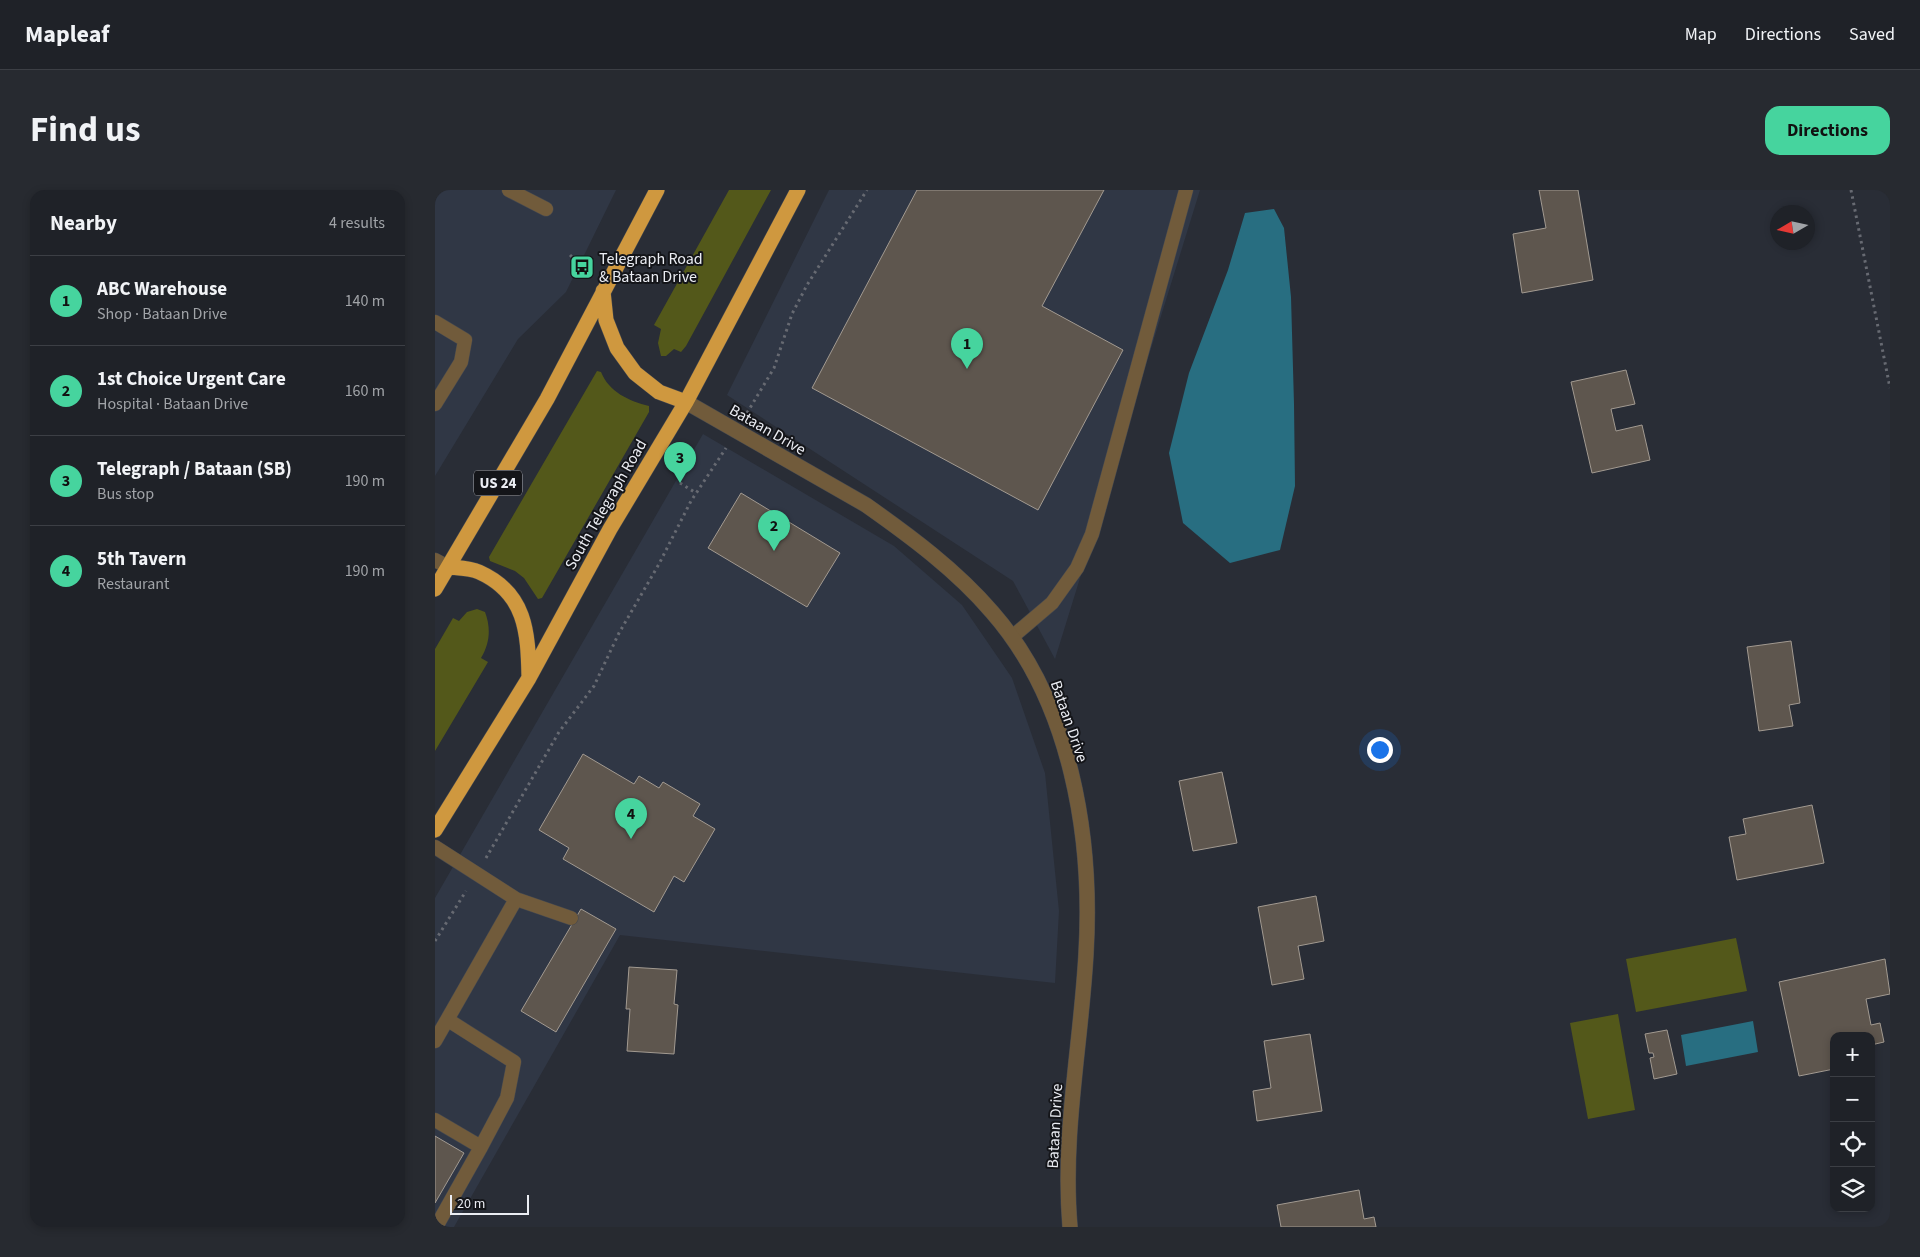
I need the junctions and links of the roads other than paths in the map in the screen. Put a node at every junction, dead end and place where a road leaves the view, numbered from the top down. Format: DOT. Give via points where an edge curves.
graph roads {
  1 [pos="509,190"];
  2 [pos="657,190"];
  3 [pos="798,190"];
  4 [pos="1186,190"];
  5 [pos="546,209"];
  6 [pos="603,291"];
  7 [pos="435,322"];
  8 [pos="686,402"];
  9 [pos="435,404"];
  10 [pos="442,563"];
  11 [pos="435,589"];
  12 [pos="1012,637"];
  13 [pos="529,678"];
  14 [pos="435,830"];
  15 [pos="435,847"];
  16 [pos="516,899"];
  17 [pos="571,918"];
  18 [pos="448,1020"];
  19 [pos="435,1041"];
  20 [pos="435,1120"];
  21 [pos="481,1147"];
  22 [pos="436,1227"];
  23 [pos="1070,1227"];
  1 -- 5 [label="lane"];
  2 -- 6 [label="highway, US 24"];
  3 -- 8 [label="highway, South Telegraph Road"];
  4 -- 12 [label="lane" via="1092,534 1077,568 1052,603"];
  6 -- 8 [label="highway" via="606,320 617,348 635,373 659,392"];
  6 -- 10 [label="highway, US 24" via="547,399"];
  7 -- 9 [label="lane" via="465,340 461,362"];
  8 -- 12 [label="street, Bataan Drive" via="866,505 971,589"];
  8 -- 13 [label="highway, South Telegraph Road" via="614,521"];
  10 -- 11 [label="highway, US 24"];
  10 -- 13 [label="highway" via="478,571 503,586 521,610 528,638"];
  12 -- 23 [label="street, Bataan Drive" via="1032,670 1060,736 1082,837 1087,895 1086,953 1071,1114"];
  13 -- 14 [label="highway, South Telegraph Road"];
  15 -- 16 [label="lane"];
  16 -- 17 [label="lane"];
  16 -- 18 [label="lane"];
  18 -- 19 [label="lane"];
  18 -- 21 [label="lane" via="514,1062 507,1098"];
  20 -- 21 [label="lane"];
  21 -- 22 [label="lane"];
}
